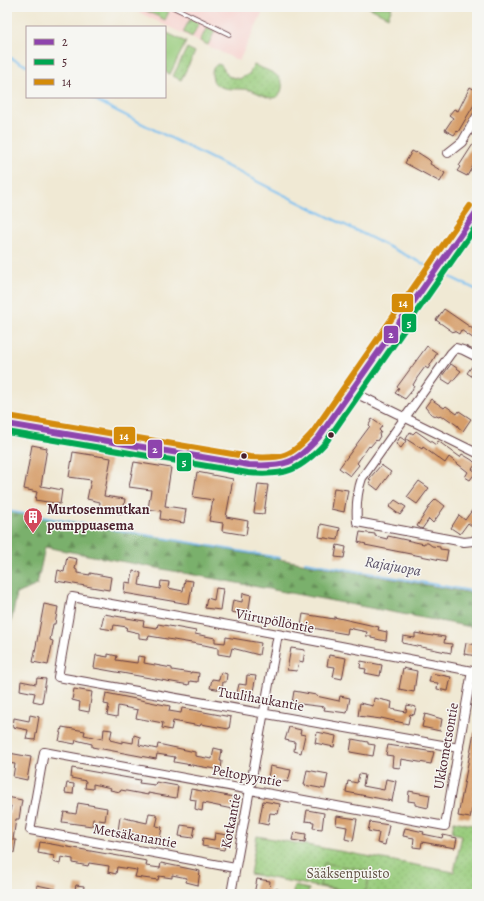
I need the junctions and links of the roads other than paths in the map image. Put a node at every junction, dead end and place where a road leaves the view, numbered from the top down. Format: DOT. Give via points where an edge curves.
graph roads {
  1 [pos="173,7"];
  2 [pos="229,34"];
  3 [pos="477,116"];
  4 [pos="448,153"];
  5 [pos="477,211"];
  6 [pos="477,357"];
  7 [pos="351,391"];
  8 [pos="405,416"];
  9 [pos="7,424"];
  10 [pos="477,453"];
  11 [pos="477,538"];
  12 [pos="278,634"];
  13 [pos="472,671"];
  14 [pos="58,677"];
  15 [pos="264,713"];
  16 [pos="459,748"];
  17 [pos="250,790"];
  18 [pos="445,826"];
  19 [pos="30,830"];
  20 [pos="235,868"];
  21 [pos="231,894"];
  1 -- 2 [label="lane"];
  3 -- 4 [label="street" via="462,142"];
  5 -- 7 [label="street"];
  6 -- 8 [label="street" via="456,348"];
  7 -- 8 [label="street"];
  7 -- 9 [label="street" via="305,453 286,464 269,467"];
  8 -- 10 [label="street"];
  8 -- 11 [label="street" via="362,478 356,508 357,522 464,542"];
  12 -- 13 [label="street, Viirupöllöntie"];
  12 -- 14 [label="street, Viirupöllöntie" via="72,597"];
  12 -- 15 [label="street, Kotkantie"];
  13 -- 16 [label="street, Ukkometsontie"];
  14 -- 15 [label="street, Tuulihaukantie"];
  15 -- 16 [label="street, Tuulihaukantie"];
  15 -- 17 [label="street, Kotkantie"];
  16 -- 18 [label="street, Ukkometsontie"];
  17 -- 18 [label="street, Peltopyyntie"];
  17 -- 19 [label="street, Peltopyyntie" via="44,752"];
  17 -- 20 [label="street, Kotkantie"];
  19 -- 20 [label="street, Metsäkanantie"];
  20 -- 21 [label="street, Kotkantie"];
}
